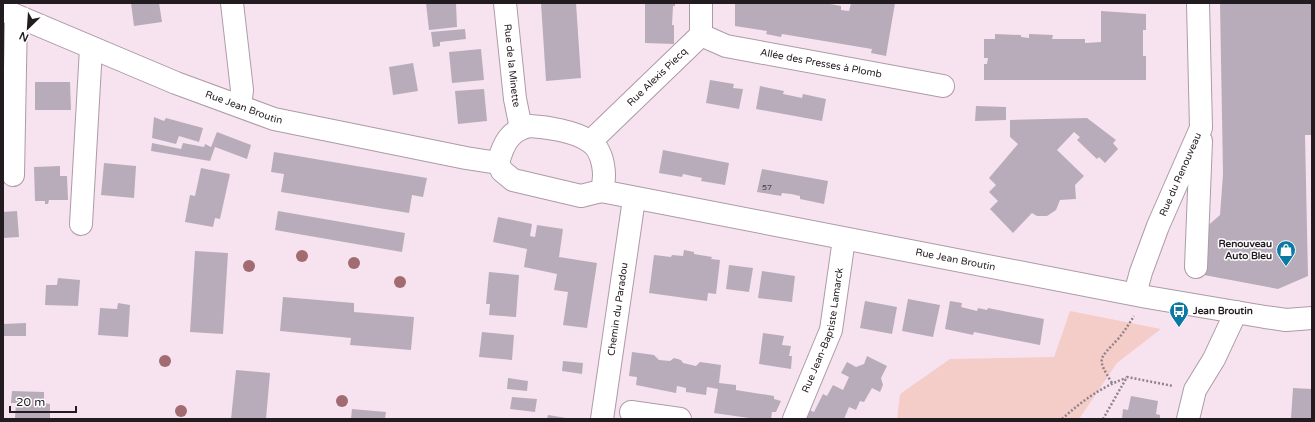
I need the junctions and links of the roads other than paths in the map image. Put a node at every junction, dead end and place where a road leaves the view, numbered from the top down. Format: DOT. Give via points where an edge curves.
graph roads {
  1 [pos="232,3"];
  2 [pos="505,3"];
  3 [pos="701,3"];
  4 [pos="1198,3"];
  5 [pos="9,13"];
  6 [pos="701,36"];
  7 [pos="91,48"];
  8 [pos="943,86"];
  9 [pos="240,106"];
  10 [pos="521,128"];
  11 [pos="1201,128"];
  12 [pos="591,141"];
  13 [pos="498,163"];
  14 [pos="14,175"];
  15 [pos="601,191"];
  16 [pos="634,199"];
  17 [pos="81,224"];
  18 [pos="844,239"];
  19 [pos="1196,267"];
  20 [pos="1141,296"];
  21 [pos="1236,312"];
  22 [pos="1312,318"];
  23 [pos="631,412"];
  24 [pos="602,419"];
  25 [pos="680,419"];
  26 [pos="794,419"];
  27 [pos="1188,419"];
  1 -- 9 [label="street" via="242,90"];
  2 -- 10 [label="street, Rue de la Minette"];
  3 -- 6 [label="street"];
  4 -- 11 [label="street, Rue du Renouveau"];
  5 -- 7 [label="street, Rue Jean Broutin"];
  5 -- 14 [label="street"];
  6 -- 8 [label="street, Allée des Presses à Plomb" via="726,46"];
  6 -- 12 [label="street, Rue Alexis Piecq"];
  7 -- 9 [label="street, Rue Jean Broutin"];
  7 -- 17 [label="street"];
  9 -- 13 [label="street, Rue Jean Broutin" via="274,119"];
  10 -- 12 [label="street" via="544,127"];
  10 -- 13 [label="street" via="504,144"];
  11 -- 19 [label="street"];
  11 -- 20 [label="street, Rue du Renouveau" via="1141,272"];
  12 -- 15 [label="street" via="604,166 605,181"];
  13 -- 15 [label="street" via="502,171 513,180 581,196"];
  15 -- 16 [label="street, Rue Jean Broutin"];
  16 -- 18 [label="street, Rue Jean Broutin"];
  16 -- 24 [label="street, Chemin du Paradou"];
  18 -- 20 [label="street, Rue Jean Broutin"];
  18 -- 26 [label="street, Rue Jean-Baptiste Lamarck" via="831,330"];
  20 -- 21 [label="street, Rue Jean Broutin"];
  21 -- 22 [label="street, Rue Jean Broutin" via="1286,320"];
  21 -- 27 [label="street" via="1214,359 1195,390"];
  23 -- 25 [label="street"];
}
